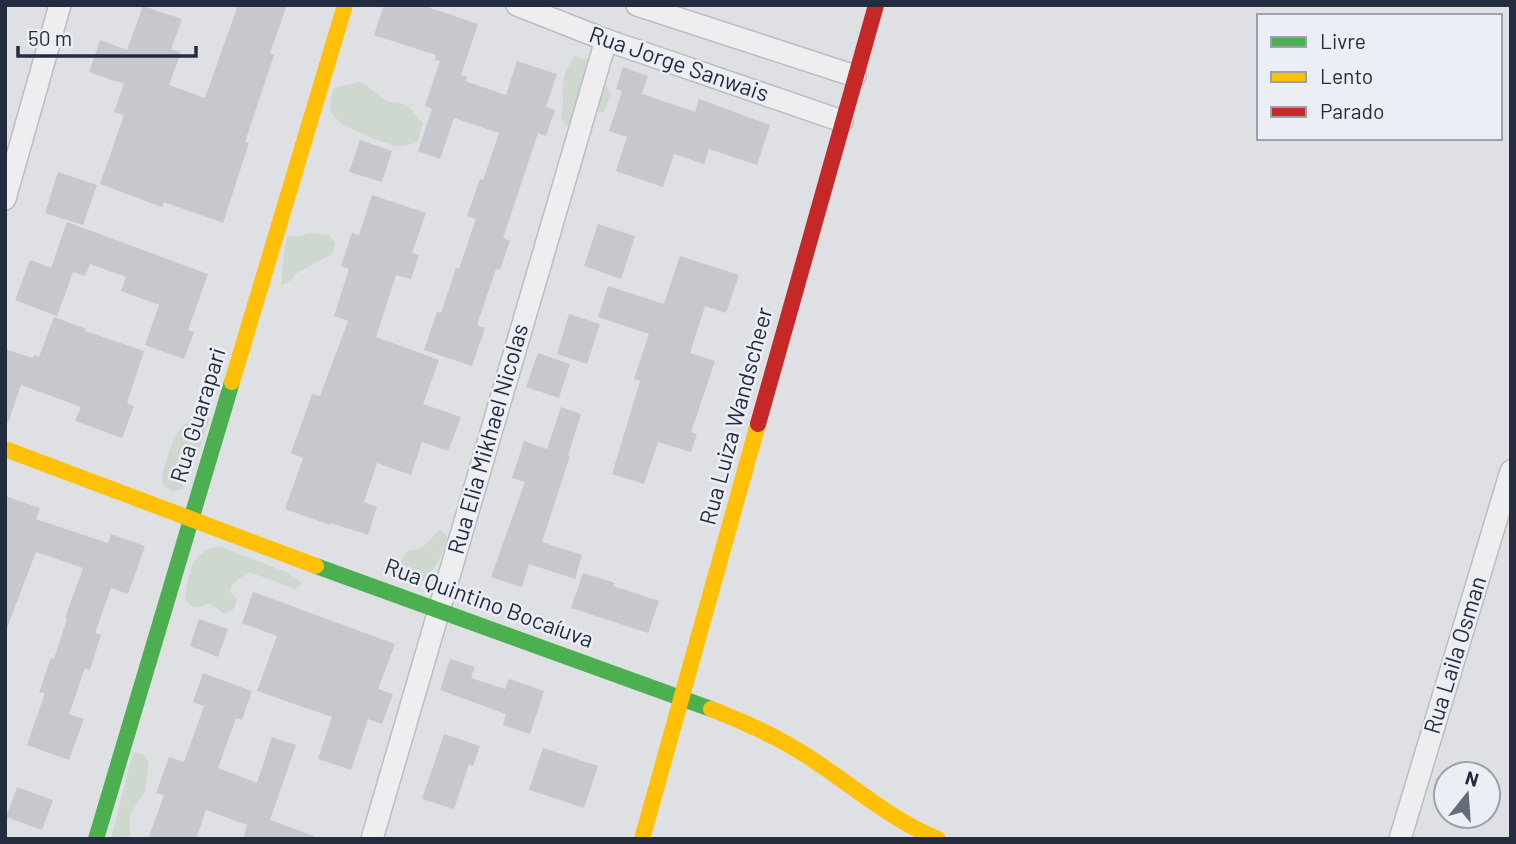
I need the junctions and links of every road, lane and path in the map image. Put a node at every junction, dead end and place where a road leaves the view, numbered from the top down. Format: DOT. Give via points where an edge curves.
graph roads {
  1 [pos="60,5"];
  2 [pos="345,5"];
  3 [pos="517,5"];
  4 [pos="637,5"];
  5 [pos="876,5"];
  6 [pos="606,40"];
  7 [pos="855,76"];
  8 [pos="842,121"];
  9 [pos="5,199"];
  10 [pos="5,449"];
  11 [pos="1511,471"];
  12 [pos="190,520"];
  13 [pos="438,609"];
  14 [pos="682,698"];
  15 [pos="912,834"];
  16 [pos="96,839"];
  17 [pos="372,839"];
  18 [pos="642,839"];
  19 [pos="938,839"];
  20 [pos="1400,839"];
  1 -- 9 [label="street"];
  2 -- 12 [label="street, Rua Guarapari"];
  3 -- 6 [label="street, Rua Jorge Sanwais"];
  4 -- 7 [label="street, Rua Jorge Sanwais"];
  5 -- 7 [label="street, Rua Luiza Wandscheer"];
  6 -- 8 [label="street, Rua Jorge Sanwais"];
  6 -- 13 [label="street, Rua Elia Mikhael Nicolas"];
  7 -- 8 [label="street, Rua Luiza Wandscheer"];
  8 -- 14 [label="street, Rua Luiza Wandscheer"];
  10 -- 12 [label="street, Rua Quintino Bocaíuva"];
  11 -- 20 [label="street, Rua Laila Osman"];
  12 -- 13 [label="street, Rua Quintino Bocaíuva"];
  12 -- 16 [label="street, Rua Guarapari"];
  13 -- 14 [label="street, Rua Quintino Bocaíuva"];
  13 -- 17 [label="street, Rua Elia Mikhael Nicolas"];
  14 -- 15 [label="street, Rua Quintino Bocaíuva" via="805,754"];
  14 -- 18 [label="street, Rua Luiza Wandscheer"];
  15 -- 19 [label="street, Rua Quintino Bocaíuva"];
}
